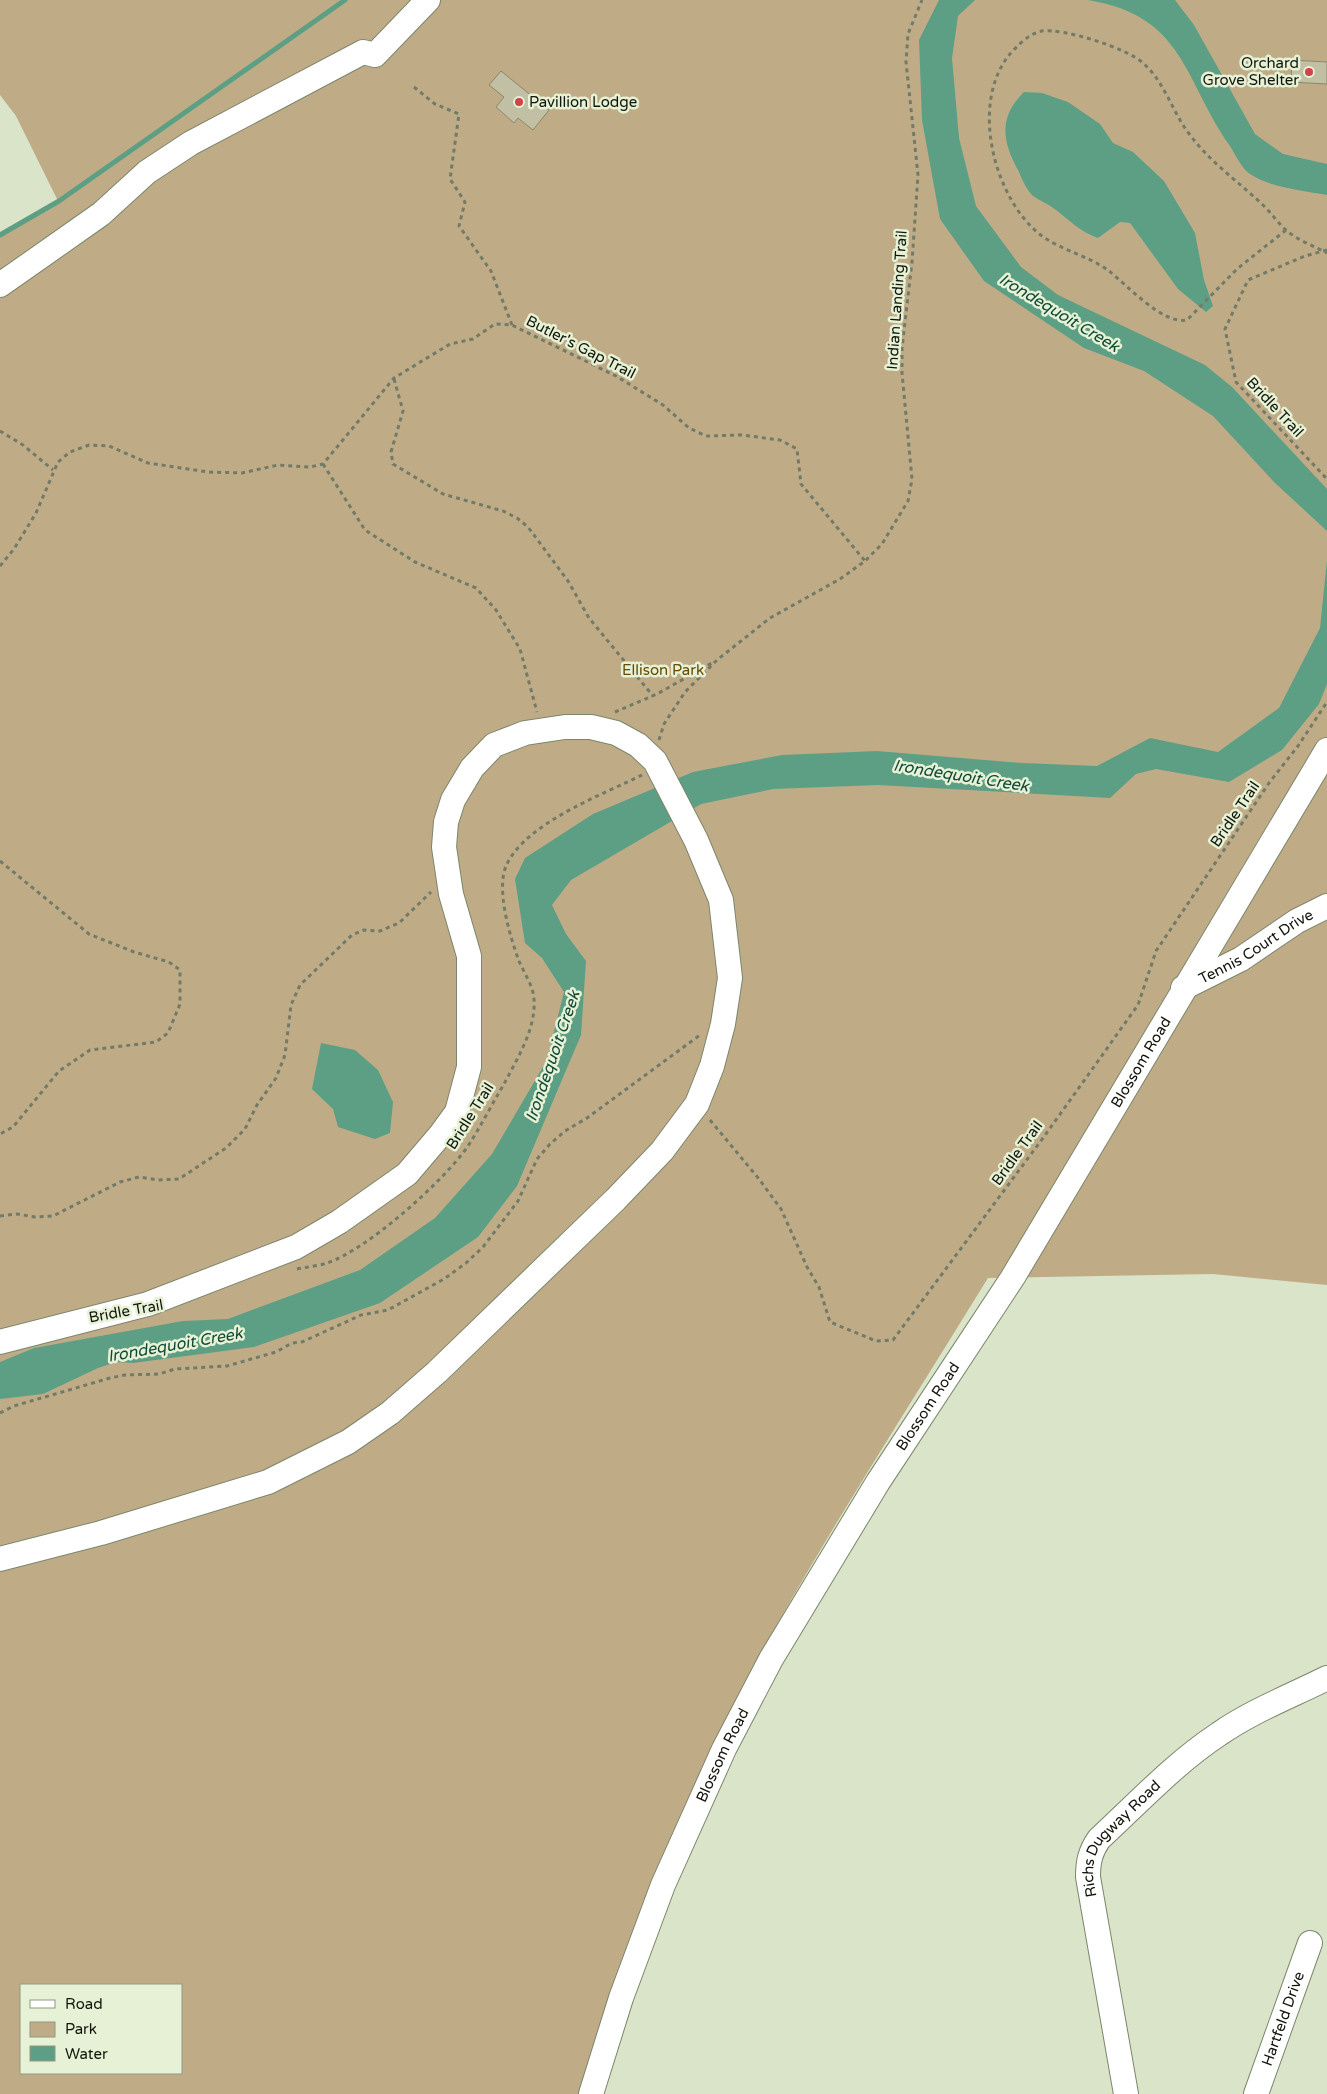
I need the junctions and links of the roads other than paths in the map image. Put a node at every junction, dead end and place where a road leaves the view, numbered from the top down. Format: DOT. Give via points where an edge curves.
graph roads {
  1 [pos="428,0"];
  2 [pos="0,285"];
  3 [pos="1327,750"];
  4 [pos="1327,906"];
  5 [pos="1183,988"];
  6 [pos="0,1342"];
  7 [pos="0,1559"];
  8 [pos="1327,1678"];
  9 [pos="1310,1943"];
  10 [pos="591,2094"];
  11 [pos="1126,2094"];
  12 [pos="1256,2094"];
  1 -- 2 [label="street" via="375,55 363,52 191,143 147,172 101,214"];
  3 -- 5 [label="street, Blossom Road"];
  4 -- 5 [label="street, Tennis Court Drive" via="1297,921 1241,959"];
  5 -- 10 [label="street, Blossom Road" via="1012,1277 841,1540 724,1748 663,1885 621,1998"];
  6 -- 7 [label="street" via="148,1304 296,1247 339,1222 407,1174 457,1112 469,1067 468,956 447,876 444,847 452,800 472,768 494,745 526,733 591,727 616,733 638,745 660,770 696,840 721,900 730,978 712,1066 697,1104 662,1151 437,1372 371,1428 310,1463 268,1482 101,1533"];
  8 -- 11 [label="street, Richs Dugway Road" via="1218,1734 1099,1839 1092,1850 1088,1877"];
  9 -- 12 [label="street, Hartfeld Drive"];
}
